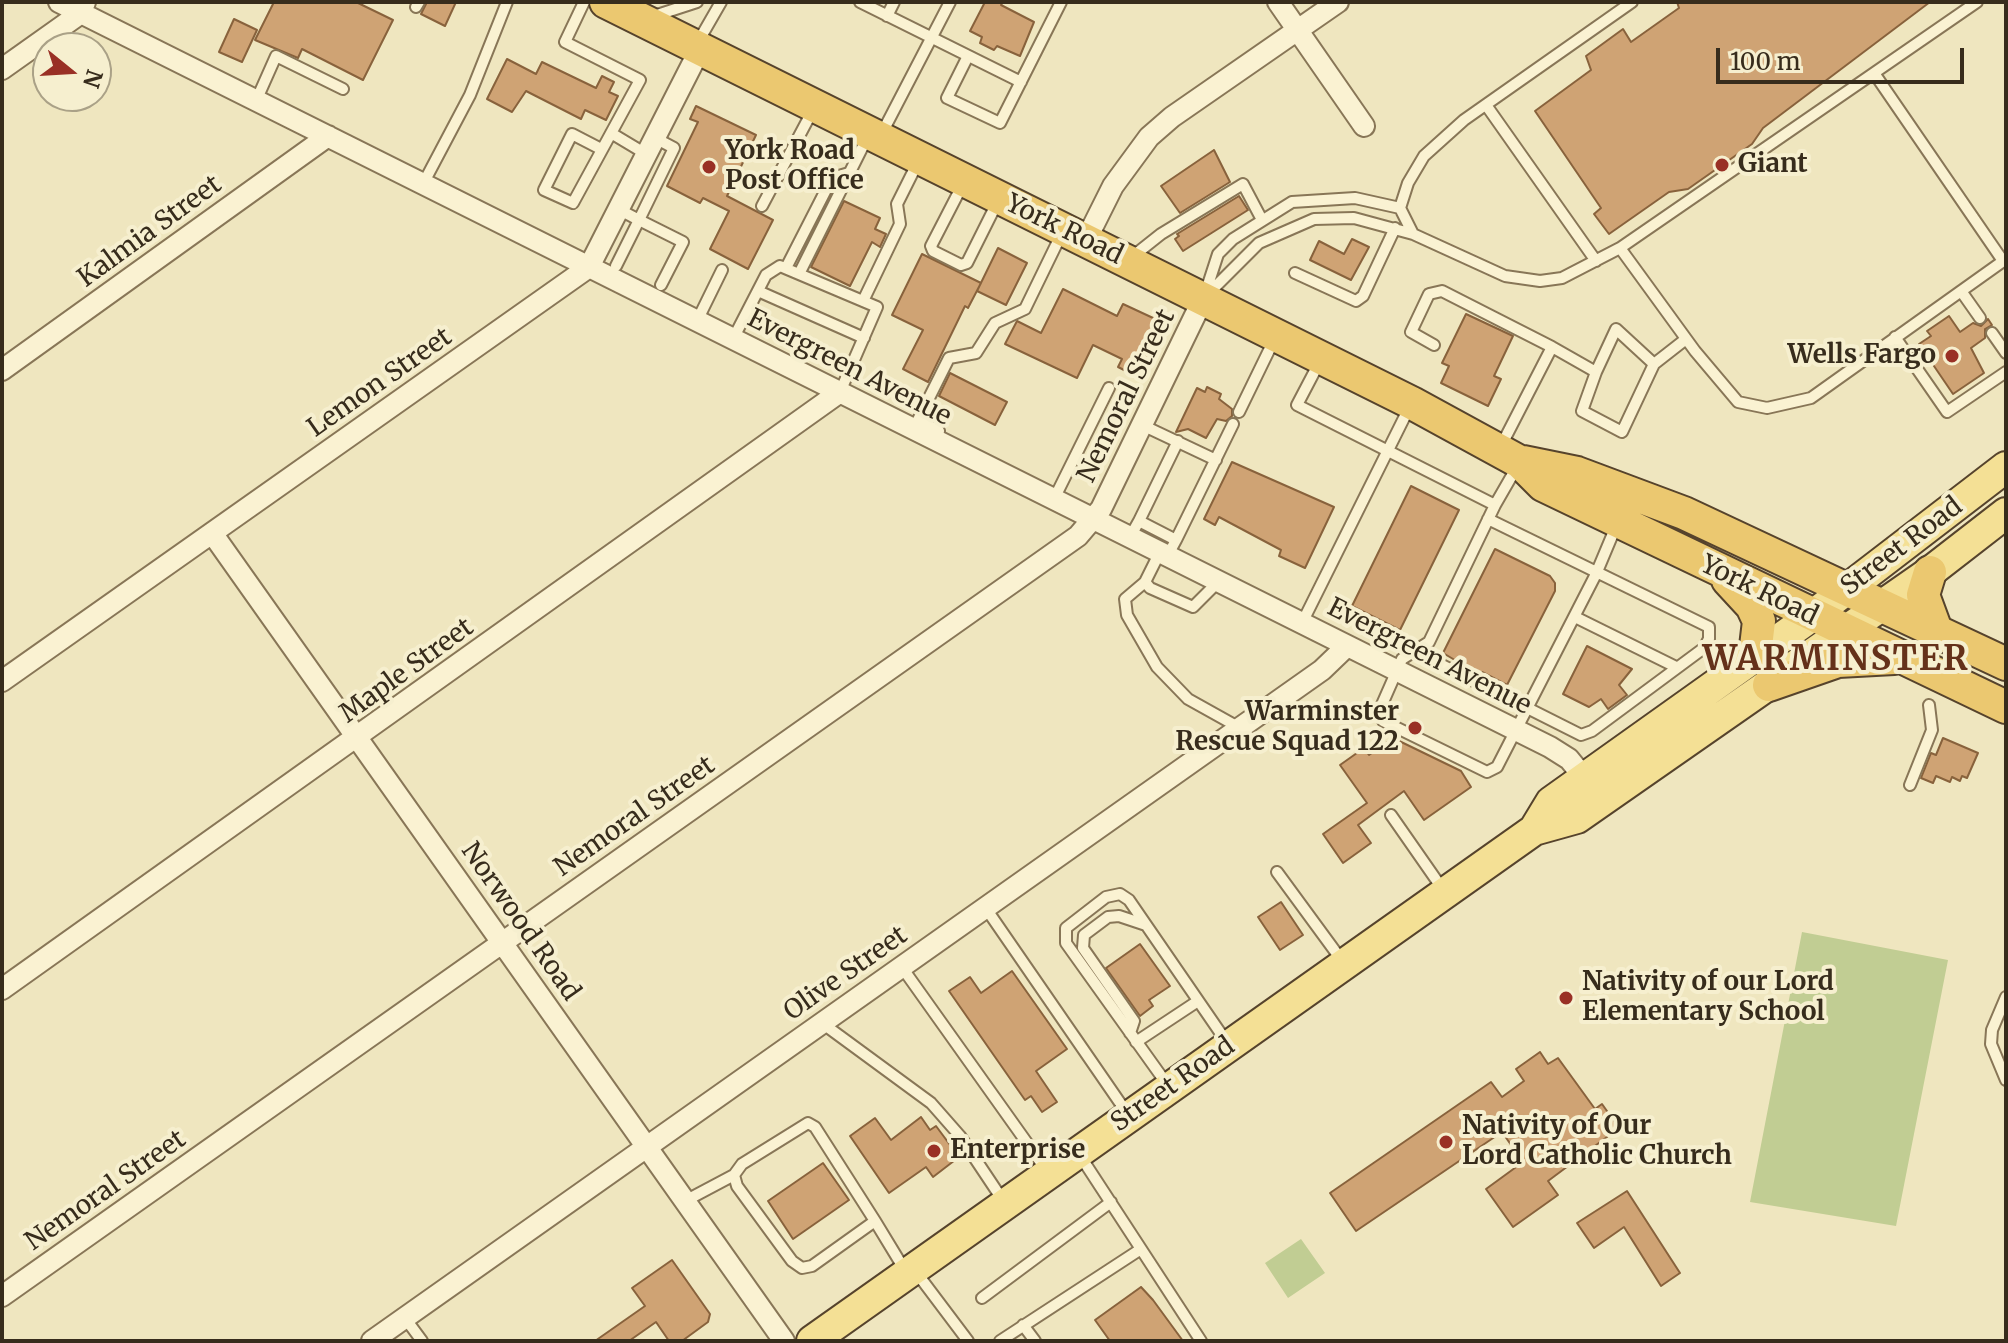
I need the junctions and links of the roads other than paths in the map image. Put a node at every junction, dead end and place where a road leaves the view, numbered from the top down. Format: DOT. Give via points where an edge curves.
graph roads {
  1 [pos="59,2"];
  2 [pos="507,2"];
  3 [pos="584,2"];
  4 [pos="606,2"];
  5 [pos="697,2"];
  6 [pos="721,2"];
  7 [pos="860,2"];
  8 [pos="894,2"];
  9 [pos="950,2"];
  10 [pos="1061,2"];
  11 [pos="1278,2"];
  12 [pos="1338,2"];
  13 [pos="1632,2"];
  14 [pos="1977,2"];
  15 [pos="83,7"];
  16 [pos="887,16"];
  17 [pos="640,19"];
  18 [pos="1297,30"];
  19 [pos="931,38"];
  20 [pos="697,48"];
  21 [pos="968,56"];
  22 [pos="2,69"];
  23 [pos="1874,73"];
  24 [pos="1021,82"];
  25 [pos="343,89"];
  26 [pos="256,101"];
  27 [pos="1486,105"];
  28 [pos="815,106"];
  29 [pos="1364,126"];
  30 [pos="611,133"];
  31 [pos="328,136"];
  32 [pos="874,136"];
  33 [pos="650,146"];
  34 [pos="601,149"];
  35 [pos="920,158"];
  36 [pos="849,173"];
  37 [pos="965,180"];
  38 [pos="423,184"];
  39 [pos="1000,198"];
  40 [pos="762,206"];
  41 [pos="1400,208"];
  42 [pos="618,209"];
  43 [pos="1261,218"];
  44 [pos="639,220"];
  45 [pos="1395,228"];
  46 [pos="1413,234"];
  47 [pos="1075,235"];
  48 [pos="1620,248"];
  49 [pos="2004,260"];
  50 [pos="1127,261"];
  51 [pos="1596,261"];
  52 [pos="616,266"];
  53 [pos="787,266"];
  54 [pos="589,267"];
  55 [pos="722,270"];
  56 [pos="800,272"];
  57 [pos="1295,273"];
  58 [pos="661,285"];
  59 [pos="758,291"];
  60 [pos="1961,291"];
  61 [pos="1203,299"];
  62 [pos="863,301"];
  63 [pos="1980,318"];
  64 [pos="697,321"];
  65 [pos="1992,333"];
  66 [pos="1277,336"];
  67 [pos="1895,337"];
  68 [pos="864,338"];
  69 [pos="733,339"];
  70 [pos="1686,339"];
  71 [pos="1434,345"];
  72 [pos="1552,347"];
  73 [pos="2006,353"];
  74 [pos="1321,358"];
  75 [pos="1654,364"];
  76 [pos="2,370"];
  77 [pos="1596,372"];
  78 [pos="2006,372"];
  79 [pos="1109,388"];
  80 [pos="840,392"];
  81 [pos="1412,403"];
  82 [pos="1239,412"];
  83 [pos="1233,424"];
  84 [pos="1142,425"];
  85 [pos="1178,441"];
  86 [pos="943,444"];
  87 [pos="1387,450"];
  88 [pos="1510,456"];
  89 [pos="1216,460"];
  90 [pos="2006,467"];
  91 [pos="1054,499"];
  92 [pos="1495,505"];
  93 [pos="2006,513"];
  94 [pos="1092,518"];
  95 [pos="1488,519"];
  96 [pos="1618,522"];
  97 [pos="1135,529"];
  98 [pos="212,533"];
  99 [pos="1168,546"];
  100 [pos="1720,571"];
  101 [pos="1930,572"];
  102 [pos="1596,574"];
  103 [pos="1219,581"];
  104 [pos="1145,582"];
  105 [pos="1848,588"];
  106 [pos="1881,606"];
  107 [pos="1812,616"];
  108 [pos="1575,617"];
  109 [pos="1302,623"];
  110 [pos="1844,632"];
  111 [pos="1937,633"];
  112 [pos="1347,646"];
  113 [pos="1414,651"];
  114 [pos="1755,655"];
  115 [pos="1899,658"];
  116 [pos="2006,664"];
  117 [pos="1676,667"];
  118 [pos="1397,670"];
  119 [pos="2,681"];
  120 [pos="1769,685"];
  121 [pos="1929,705"];
  122 [pos="1528,707"];
  123 [pos="2006,707"];
  124 [pos="1240,728"];
  125 [pos="1517,730"];
  126 [pos="358,738"];
  127 [pos="1910,785"];
  128 [pos="1593,788"];
  129 [pos="1391,815"];
  130 [pos="1277,872"];
  131 [pos="1445,893"];
  132 [pos="985,907"];
  133 [pos="1146,925"];
  134 [pos="503,942"];
  135 [pos="1344,964"];
  136 [pos="901,966"];
  137 [pos="2,989"];
  138 [pos="2006,997"];
  139 [pos="1198,1001"];
  140 [pos="822,1023"];
  141 [pos="1133,1037"];
  142 [pos="1229,1046"];
  143 [pos="2006,1080"];
  144 [pos="1170,1088"];
  145 [pos="1129,1116"];
  146 [pos="647,1147"];
  147 [pos="1078,1153"];
  148 [pos="1049,1173"];
  149 [pos="734,1175"];
  150 [pos="685,1201"];
  151 [pos="1111,1202"];
  152 [pos="1005,1204"];
  153 [pos="875,1221"];
  154 [pos="1141,1249"];
  155 [pos="910,1271"];
  156 [pos="2,1296"];
  157 [pos="982,1298"];
  158 [pos="405,1318"];
  159 [pos="1023,1325"];
  160 [pos="372,1341"];
  161 [pos="422,1341"];
  162 [pos="784,1341"];
  163 [pos="812,1341"];
  164 [pos="968,1341"];
  165 [pos="1000,1341"];
  166 [pos="1035,1341"];
  167 [pos="1201,1341"];
  1 -- 15 [label="street, Evergreen Avenue"];
  2 -- 38 [label="lane" via="470,95"];
  3 -- 30 [label="lane" via="565,42 640,80"];
  4 -- 17 [label="highway, York Road"];
  5 -- 17 [label="lane"];
  6 -- 20 [label="lane"];
  7 -- 16 [label="lane"];
  8 -- 16 [label="lane"];
  9 -- 19 [label="lane"];
  10 -- 24 [label="lane"];
  11 -- 18 [label="street"];
  12 -- 18 [label="street"];
  13 -- 27 [label="lane"];
  14 -- 23 [label="lane"];
  15 -- 22 [label="street"];
  15 -- 26 [label="street, Evergreen Avenue"];
  16 -- 19 [label="lane"];
  17 -- 20 [label="highway, York Road"];
  18 -- 29 [label="street"];
  18 -- 47 [label="street" via="1149,137"];
  19 -- 21 [label="lane"];
  19 -- 32 [label="lane"];
  20 -- 28 [label="highway, York Road"];
  20 -- 33 [label="street, Lemon Street"];
  21 -- 24 [label="lane"];
  21 -- 24 [label="lane" via="947,98 1000,123"];
  23 -- 48 [label="lane"];
  23 -- 49 [label="lane"];
  25 -- 26 [label="lane" via="276,56"];
  26 -- 31 [label="street, Evergreen Avenue"];
  27 -- 41 [label="lane" via="1424,156"];
  27 -- 51 [label="lane"];
  28 -- 32 [label="highway, York Road"];
  28 -- 40 [label="lane"];
  30 -- 33 [label="lane"];
  30 -- 34 [label="lane"];
  31 -- 38 [label="street, Evergreen Avenue"];
  31 -- 76 [label="street, Kalmia Street"];
  32 -- 35 [label="highway, York Road"];
  32 -- 36 [label="lane"];
  33 -- 42 [label="street, Lemon Street"];
  33 -- 44 [label="lane" via="674,148"];
  34 -- 34 [label="lane" via="572,134 544,190 573,203"];
  35 -- 37 [label="highway, York Road"];
  35 -- 62 [label="lane" via="897,204 900,224"];
  36 -- 53 [label="lane" via="832,178"];
  36 -- 56 [label="lane"];
  37 -- 39 [label="highway, York Road"];
  37 -- 39 [label="lane" via="933,251 967,263"];
  38 -- 54 [label="street, Evergreen Avenue"];
  39 -- 47 [label="highway, York Road"];
  41 -- 43 [label="lane" via="1355,198 1310,199"];
  41 -- 46 [label="lane"];
  42 -- 44 [label="lane"];
  42 -- 54 [label="street, Lemon Street"];
  43 -- 50 [label="lane" via="1243,184"];
  43 -- 61 [label="lane" via="1218,254"];
  44 -- 52 [label="lane"];
  44 -- 58 [label="lane" via="683,242"];
  45 -- 46 [label="lane"];
  45 -- 57 [label="lane" via="1356,301"];
  45 -- 61 [label="lane" via="1354,218 1323,219 1275,233 1246,253"];
  46 -- 51 [label="lane" via="1476,265 1524,279 1562,278"];
  47 -- 50 [label="highway, York Road"];
  47 -- 86 [label="lane" via="1025,309 995,323 976,353 949,358 918,420 947,435"];
  48 -- 51 [label="lane"];
  48 -- 70 [label="lane"];
  49 -- 60 [label="lane"];
  50 -- 61 [label="highway, York Road"];
  53 -- 56 [label="lane"];
  53 -- 59 [label="lane" via="772,268"];
  54 -- 64 [label="street, Evergreen Avenue"];
  54 -- 98 [label="street, Lemon Street"];
  55 -- 64 [label="lane"];
  56 -- 62 [label="lane"];
  59 -- 68 [label="lane"];
  59 -- 69 [label="lane"];
  60 -- 63 [label="lane"];
  60 -- 67 [label="lane"];
  61 -- 66 [label="highway, York Road"];
  61 -- 84 [label="street, Nemoral Street"];
  62 -- 68 [label="lane" via="877,307"];
  64 -- 69 [label="street, Evergreen Avenue"];
  65 -- 73 [label="lane"];
  66 -- 74 [label="highway, York Road"];
  66 -- 82 [label="lane"];
  67 -- 70 [label="lane" via="1811,398 1767,408 1738,402"];
  67 -- 78 [label="lane" via="1947,412"];
  68 -- 80 [label="lane"];
  69 -- 80 [label="street, Evergreen Avenue"];
  70 -- 75 [label="lane"];
  71 -- 72 [label="lane" via="1411,332 1429,294 1442,291"];
  72 -- 77 [label="lane"];
  72 -- 88 [label="lane"];
  74 -- 81 [label="highway, York Road"];
  74 -- 87 [label="lane" via="1297,405"];
  75 -- 77 [label="lane" via="1616,329"];
  75 -- 77 [label="lane" via="1622,432 1582,411"];
  79 -- 91 [label="lane"];
  80 -- 86 [label="street, Evergreen Avenue"];
  80 -- 126 [label="street, Maple Street"];
  81 -- 87 [label="lane"];
  81 -- 88 [label="highway, York Road"];
  83 -- 89 [label="lane"];
  84 -- 85 [label="lane"];
  84 -- 94 [label="street, Nemoral Street"];
  85 -- 89 [label="lane"];
  85 -- 97 [label="lane"];
  86 -- 91 [label="street, Evergreen Avenue"];
  87 -- 92 [label="lane"];
  87 -- 109 [label="lane"];
  88 -- 92 [label="lane"];
  88 -- 96 [label="highway, York Road" via="1543,485"];
  88 -- 105 [label="highway, York Road" via="1577,473 1684,513"];
  89 -- 99 [label="lane"];
  90 -- 105 [label="main road, Street Road"];
  91 -- 94 [label="street, Evergreen Avenue"];
  92 -- 95 [label="lane"];
  93 -- 101 [label="main road, Street Road"];
  94 -- 97 [label="street, Evergreen Avenue"];
  94 -- 134 [label="street, Nemoral Street" via="1078,536"];
  95 -- 102 [label="lane"];
  95 -- 113 [label="lane" via="1429,642"];
  96 -- 100 [label="highway, York Road"];
  96 -- 102 [label="lane"];
  97 -- 99 [label="street, Evergreen Avenue"];
  98 -- 119 [label="street, Lemon Street"];
  98 -- 126 [label="street, Norwood Road"];
  99 -- 103 [label="street, Evergreen Avenue"];
  99 -- 104 [label="lane"];
  100 -- 107 [label="highway, York Road"];
  100 -- 114 [label="highway" via="1759,621"];
  101 -- 106 [label="main road, Street Road"];
  101 -- 111 [label="highway" via="1923,595"];
  102 -- 108 [label="lane"];
  102 -- 117 [label="lane" via="1709,627 1704,648"];
  103 -- 104 [label="lane" via="1193,607"];
  103 -- 109 [label="street, Evergreen Avenue"];
  104 -- 124 [label="lane" via="1125,599 1127,615 1157,667 1188,699"];
  105 -- 106 [label="highway, York Road"];
  105 -- 107 [label="main road, Street Road"];
  106 -- 110 [label="main road, Street Road"];
  106 -- 111 [label="highway, York Road"];
  107 -- 110 [label="highway, York Road"];
  107 -- 114 [label="main road, Street Road"];
  108 -- 117 [label="lane"];
  108 -- 122 [label="lane"];
  109 -- 112 [label="street, Evergreen Avenue"];
  110 -- 115 [label="highway, York Road"];
  110 -- 120 [label="main road, Street Road"];
  111 -- 116 [label="highway, York Road"];
  112 -- 118 [label="street, Evergreen Avenue"];
  112 -- 124 [label="street, Olive Street"];
  113 -- 118 [label="lane"];
  113 -- 122 [label="lane"];
  114 -- 128 [label="main road, Street Road"];
  115 -- 120 [label="highway" via="1838,661"];
  115 -- 123 [label="highway, York Road"];
  117 -- 122 [label="lane" via="1581,735"];
  118 -- 125 [label="street, Evergreen Avenue"];
  118 -- 125 [label="lane" via="1380,709 1383,721 1487,772 1497,767"];
  120 -- 128 [label="main road, Street Road"];
  121 -- 127 [label="lane" via="1932,730"];
  122 -- 125 [label="lane"];
  124 -- 132 [label="street, Olive Street"];
  125 -- 128 [label="street, Evergreen Avenue" via="1560,753"];
  126 -- 134 [label="street, Norwood Road"];
  126 -- 137 [label="street, Maple Street"];
  128 -- 131 [label="main road, Street Road" via="1577,818 1534,830"];
  129 -- 131 [label="lane"];
  130 -- 135 [label="lane"];
  131 -- 135 [label="main road, Street Road"];
  132 -- 136 [label="street, Olive Street"];
  132 -- 145 [label="lane"];
  133 -- 139 [label="lane"];
  133 -- 141 [label="lane" via="1108,917 1084,935 1083,948 1134,1021"];
  133 -- 141 [label="lane" via="1125,896 1113,894 1071,923 1064,935"];
  134 -- 146 [label="street, Norwood Road"];
  134 -- 156 [label="street, Nemoral Street"];
  135 -- 142 [label="main road, Street Road"];
  136 -- 140 [label="street, Olive Street"];
  136 -- 148 [label="lane"];
  138 -- 143 [label="lane" via="1991,1044"];
  139 -- 141 [label="lane"];
  139 -- 142 [label="lane"];
  140 -- 146 [label="street, Olive Street"];
  140 -- 152 [label="lane" via="931,1103"];
  141 -- 144 [label="lane"];
  142 -- 144 [label="main road, Street Road"];
  144 -- 145 [label="main road, Street Road"];
  145 -- 147 [label="main road, Street Road"];
  146 -- 150 [label="street, Norwood Road"];
  146 -- 158 [label="street, Olive Street"];
  147 -- 148 [label="main road, Street Road"];
  147 -- 151 [label="lane"];
  148 -- 152 [label="main road, Street Road"];
  149 -- 150 [label="lane"];
  149 -- 153 [label="lane" via="802,1268"];
  149 -- 153 [label="lane" via="742,1164 808,1123"];
  150 -- 162 [label="street, Norwood Road"];
  151 -- 154 [label="lane"];
  151 -- 157 [label="lane"];
  152 -- 155 [label="main road, Street Road"];
  153 -- 155 [label="lane"];
  154 -- 159 [label="lane"];
  154 -- 167 [label="lane"];
  155 -- 163 [label="main road, Street Road"];
  155 -- 164 [label="lane"];
  158 -- 160 [label="street, Olive Street"];
  158 -- 161 [label="lane"];
  159 -- 165 [label="lane"];
  159 -- 166 [label="lane"];
}
